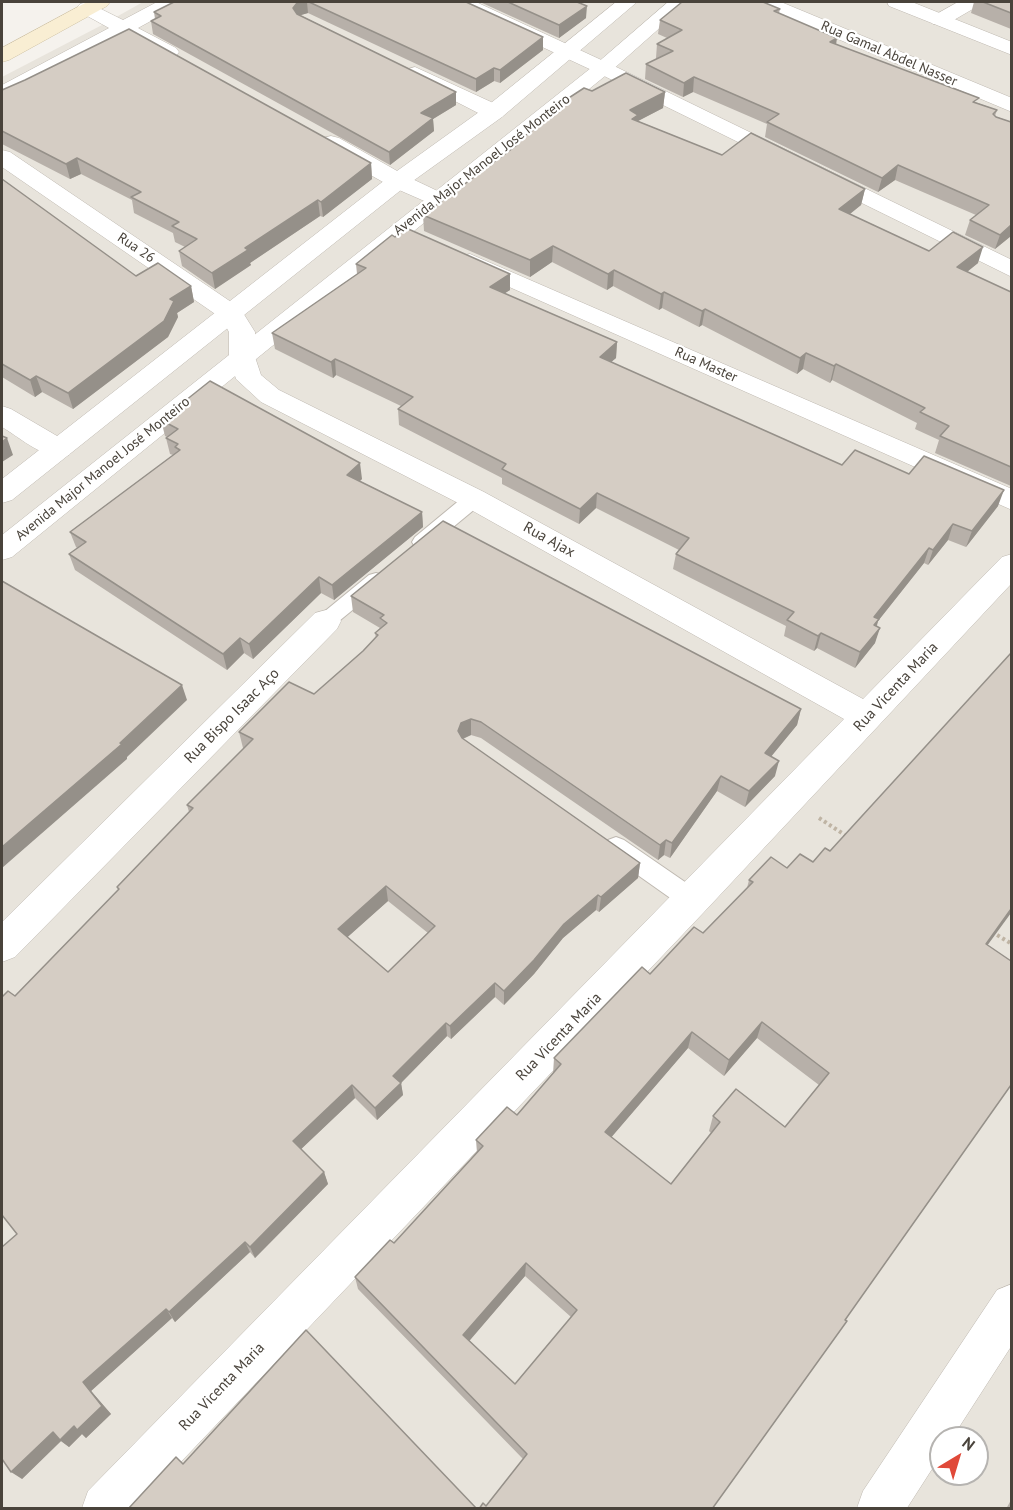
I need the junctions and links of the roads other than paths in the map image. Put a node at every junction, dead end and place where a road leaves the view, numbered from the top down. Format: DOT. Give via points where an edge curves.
graph roads {
  1 [pos="171,2"];
  2 [pos="461,2"];
  3 [pos="627,2"];
  4 [pos="679,2"];
  5 [pos="766,2"];
  6 [pos="896,2"];
  7 [pos="971,2"];
  8 [pos="94,5"];
  9 [pos="940,20"];
  10 [pos="124,27"];
  11 [pos="1011,49"];
  12 [pos="567,51"];
  13 [pos="2,56"];
  14 [pos="185,61"];
  15 [pos="400,66"];
  16 [pos="603,68"];
  17 [pos="2,93"];
  18 [pos="1011,106"];
  19 [pos="494,111"];
  20 [pos="317,135"];
  21 [pos="2,157"];
  22 [pos="398,181"];
  23 [pos="438,200"];
  24 [pos="422,239"];
  25 [pos="1011,270"];
  26 [pos="231,313"];
  27 [pos="242,357"];
  28 [pos="2,415"];
  29 [pos="59,449"];
  30 [pos="2,494"];
  31 [pos="474,499"];
  32 [pos="1011,500"];
  33 [pos="2,550"];
  34 [pos="409,552"];
  35 [pos="1011,564"];
  36 [pos="391,568"];
  37 [pos="326,621"];
  38 [pos="868,717"];
  39 [pos="597,833"];
  40 [pos="692,900"];
  41 [pos="2,946"];
  42 [pos="1011,1305"];
  43 [pos="105,1509"];
  44 [pos="880,1509"];
  1 -- 10 [label="street"];
  2 -- 12 [label="street"];
  3 -- 12 [label="street"];
  4 -- 16 [label="street, Avenida Major Manoel José Monteiro"];
  5 -- 18 [label="street, Rua Gamal Abdel Nasser"];
  6 -- 9 [label="street"];
  7 -- 9 [label="street"];
  8 -- 10 [label="street"];
  8 -- 13 [label="main road"];
  9 -- 11 [label="street"];
  10 -- 14 [label="street"];
  10 -- 17 [label="street"];
  12 -- 16 [label="street"];
  12 -- 19 [label="street"];
  15 -- 19 [label="street"];
  16 -- 23 [label="street, Avenida Major Manoel José Monteiro"];
  16 -- 25 [label="street"];
  19 -- 22 [label="street"];
  20 -- 22 [label="street"];
  21 -- 26 [label="street, Rua 26"];
  22 -- 23 [label="street"];
  22 -- 26 [label="street"];
  23 -- 24 [label="street, Avenida Major Manoel José Monteiro"];
  24 -- 27 [label="street, Avenida Major Manoel José Monteiro"];
  24 -- 32 [label="street, Rua Master"];
  26 -- 27 [label="street" via="242,332"];
  26 -- 29 [label="street"];
  27 -- 31 [label="street, Rua Ajax" via="249,379 270,396"];
  27 -- 33 [label="street, Avenida Major Manoel José Monteiro"];
  28 -- 29 [label="street"];
  29 -- 30 [label="street"];
  31 -- 34 [label="lane"];
  31 -- 38 [label="street, Rua Ajax"];
  35 -- 38 [label="street, Rua Vicenta Maria"];
  36 -- 37 [label="lane, Rua Bispo Isaac Aço"];
  37 -- 41 [label="street, Rua Bispo Isaac Aço"];
  38 -- 40 [label="street, Rua Vicenta Maria"];
  39 -- 40 [label="lane"];
  40 -- 43 [label="street, Rua Vicenta Maria"];
  42 -- 44 [label="street"];
}
